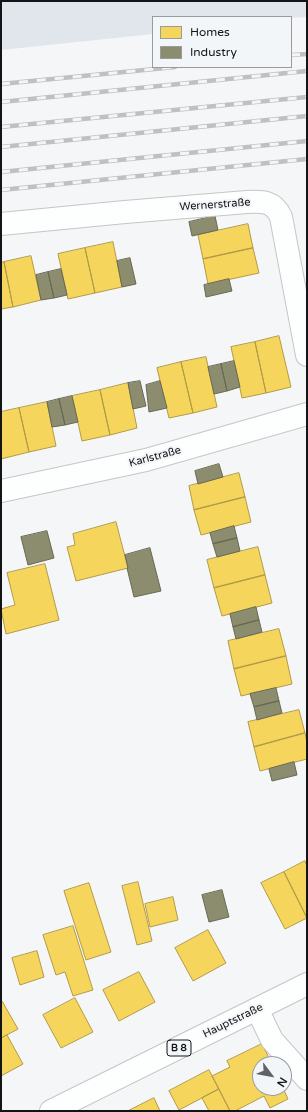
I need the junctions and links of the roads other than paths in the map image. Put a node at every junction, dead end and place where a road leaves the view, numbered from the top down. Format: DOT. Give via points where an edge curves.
graph roads {
  1 [pos="1,224"];
  2 [pos="307,355"];
  3 [pos="307,414"];
  4 [pos="1,491"];
  5 [pos="307,984"];
  6 [pos="257,1009"];
  7 [pos="307,1079"];
  8 [pos="52,1111"];
  1 -- 2 [label="street, Wernerstraße" via="247,202 270,204 278,209 281,217"];
  3 -- 4 [label="street, Karlstraße" via="146,460"];
  5 -- 6 [label="street, Hauptstraße / B 8"];
  6 -- 7 [label="street" via="272,1040"];
  6 -- 8 [label="street, Hauptstraße / B 8"];
}
